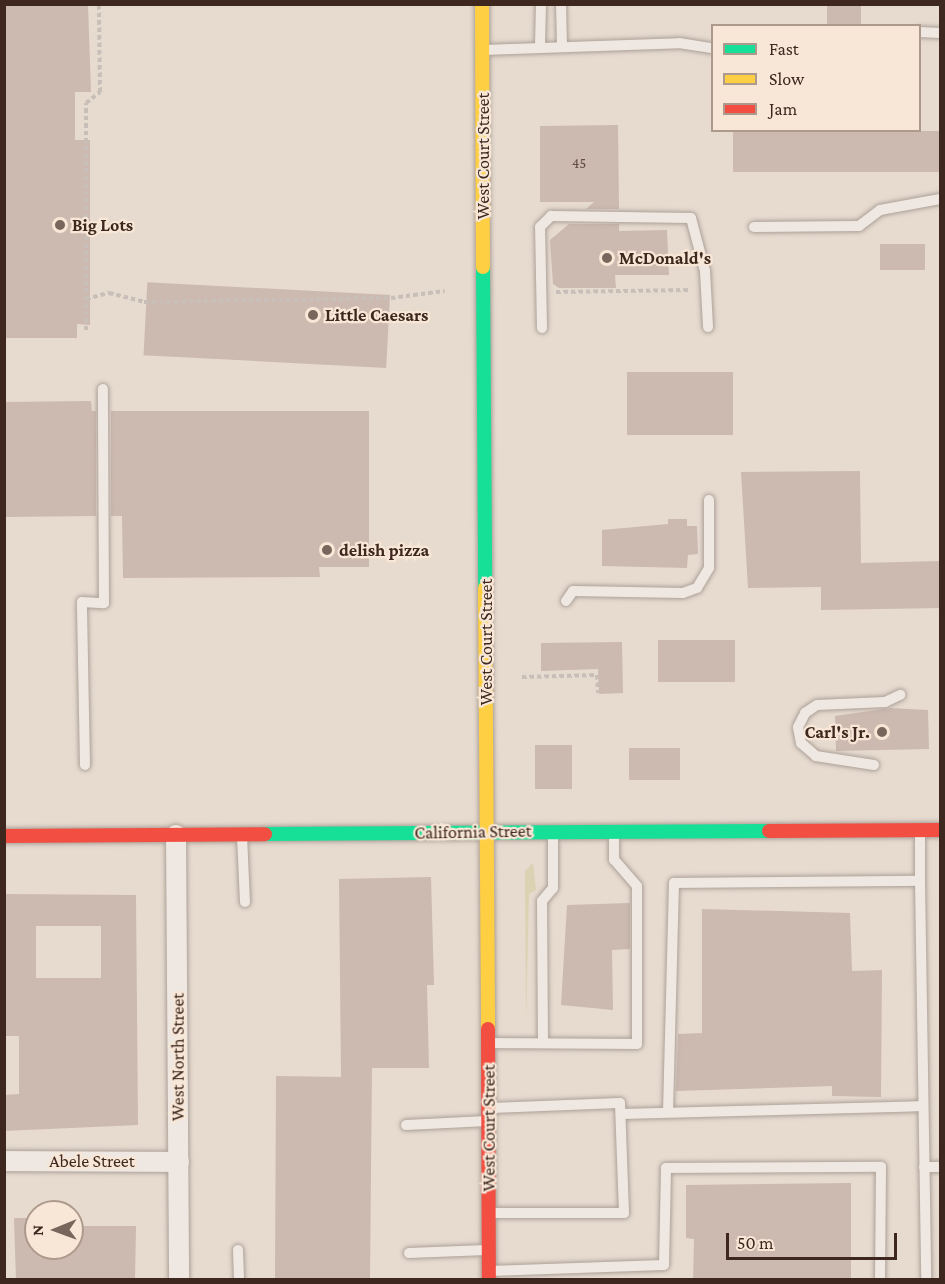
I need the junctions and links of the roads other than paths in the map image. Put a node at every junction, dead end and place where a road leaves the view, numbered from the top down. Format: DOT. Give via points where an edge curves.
graph roads {
  1 [pos="482,4"];
  2 [pos="541,4"];
  3 [pos="561,4"];
  4 [pos="921,32"];
  5 [pos="940,33"];
  6 [pos="540,45"];
  7 [pos="562,46"];
  8 [pos="711,48"];
  9 [pos="482,50"];
  10 [pos="940,199"];
  11 [pos="754,227"];
  12 [pos="708,327"];
  13 [pos="542,328"];
  14 [pos="103,389"];
  15 [pos="709,500"];
  16 [pos="566,601"];
  17 [pos="900,695"];
  18 [pos="85,765"];
  19 [pos="874,765"];
  20 [pos="920,830"];
  21 [pos="940,830"];
  22 [pos="553,831"];
  23 [pos="614,831"];
  24 [pos="487,832"];
  25 [pos="242,834"];
  26 [pos="176,835"];
  27 [pos="4,836"];
  28 [pos="920,880"];
  29 [pos="244,902"];
  30 [pos="488,1043"];
  31 [pos="543,1043"];
  32 [pos="922,1106"];
  33 [pos="668,1112"];
  34 [pos="621,1114"];
  35 [pos="489,1115"];
  36 [pos="406,1125"];
  37 [pos="4,1161"];
  38 [pos="179,1162"];
  39 [pos="924,1167"];
  40 [pos="940,1167"];
  41 [pos="489,1213"];
  42 [pos="238,1250"];
  43 [pos="490,1250"];
  44 [pos="409,1253"];
  45 [pos="573,1267"];
  46 [pos="635,1274"];
  47 [pos="489,1275"];
  48 [pos="179,1280"];
  49 [pos="240,1280"];
  50 [pos="573,1280"];
  51 [pos="880,1280"];
  52 [pos="926,1280"];
  1 -- 9 [label="street, West Court Street"];
  2 -- 6 [label="lane"];
  3 -- 7 [label="lane"];
  4 -- 5 [label="lane"];
  6 -- 7 [label="lane"];
  6 -- 9 [label="lane"];
  7 -- 8 [label="lane" via="679,43"];
  9 -- 24 [label="street, West Court Street"];
  10 -- 11 [label="lane" via="880,210 858,226"];
  12 -- 13 [label="lane" via="705,271 691,218 550,216 540,226"];
  14 -- 18 [label="lane" via="104,603 82,602"];
  15 -- 16 [label="lane" via="709,568 697,588 683,593 573,591"];
  17 -- 19 [label="lane" via="885,702 817,705 805,713 798,727 801,743 816,756"];
  20 -- 21 [label="street, California Street"];
  20 -- 23 [label="street, California Street"];
  20 -- 28 [label="lane"];
  22 -- 23 [label="street, California Street"];
  22 -- 24 [label="street, California Street"];
  22 -- 31 [label="lane" via="553,888 542,901"];
  23 -- 31 [label="lane" via="614,860 637,886 637,1044"];
  24 -- 25 [label="street, California Street"];
  24 -- 30 [label="street, West Court Street"];
  25 -- 26 [label="street, California Street"];
  25 -- 29 [label="lane"];
  26 -- 27 [label="street, California Street"];
  26 -- 38 [label="street, West North Street"];
  28 -- 32 [label="lane"];
  28 -- 33 [label="lane" via="674,883"];
  30 -- 31 [label="lane"];
  30 -- 35 [label="street, West Court Street"];
  32 -- 33 [label="lane"];
  32 -- 39 [label="lane"];
  33 -- 34 [label="lane"];
  34 -- 35 [label="lane" via="620,1103"];
  34 -- 41 [label="lane" via="624,1213"];
  35 -- 36 [label="lane"];
  35 -- 41 [label="street, West Court Street"];
  37 -- 38 [label="street, Abele Street"];
  38 -- 48 [label="street, West North Street"];
  39 -- 40 [label="lane"];
  39 -- 52 [label="lane"];
  41 -- 43 [label="street, West Court Street"];
  42 -- 49 [label="lane"];
  43 -- 44 [label="lane"];
  43 -- 47 [label="street, West Court Street"];
  45 -- 46 [label="lane"];
  45 -- 47 [label="lane"];
  45 -- 50 [label="lane"];
  46 -- 51 [label="lane" via="664,1265 666,1168 881,1167"];
}
